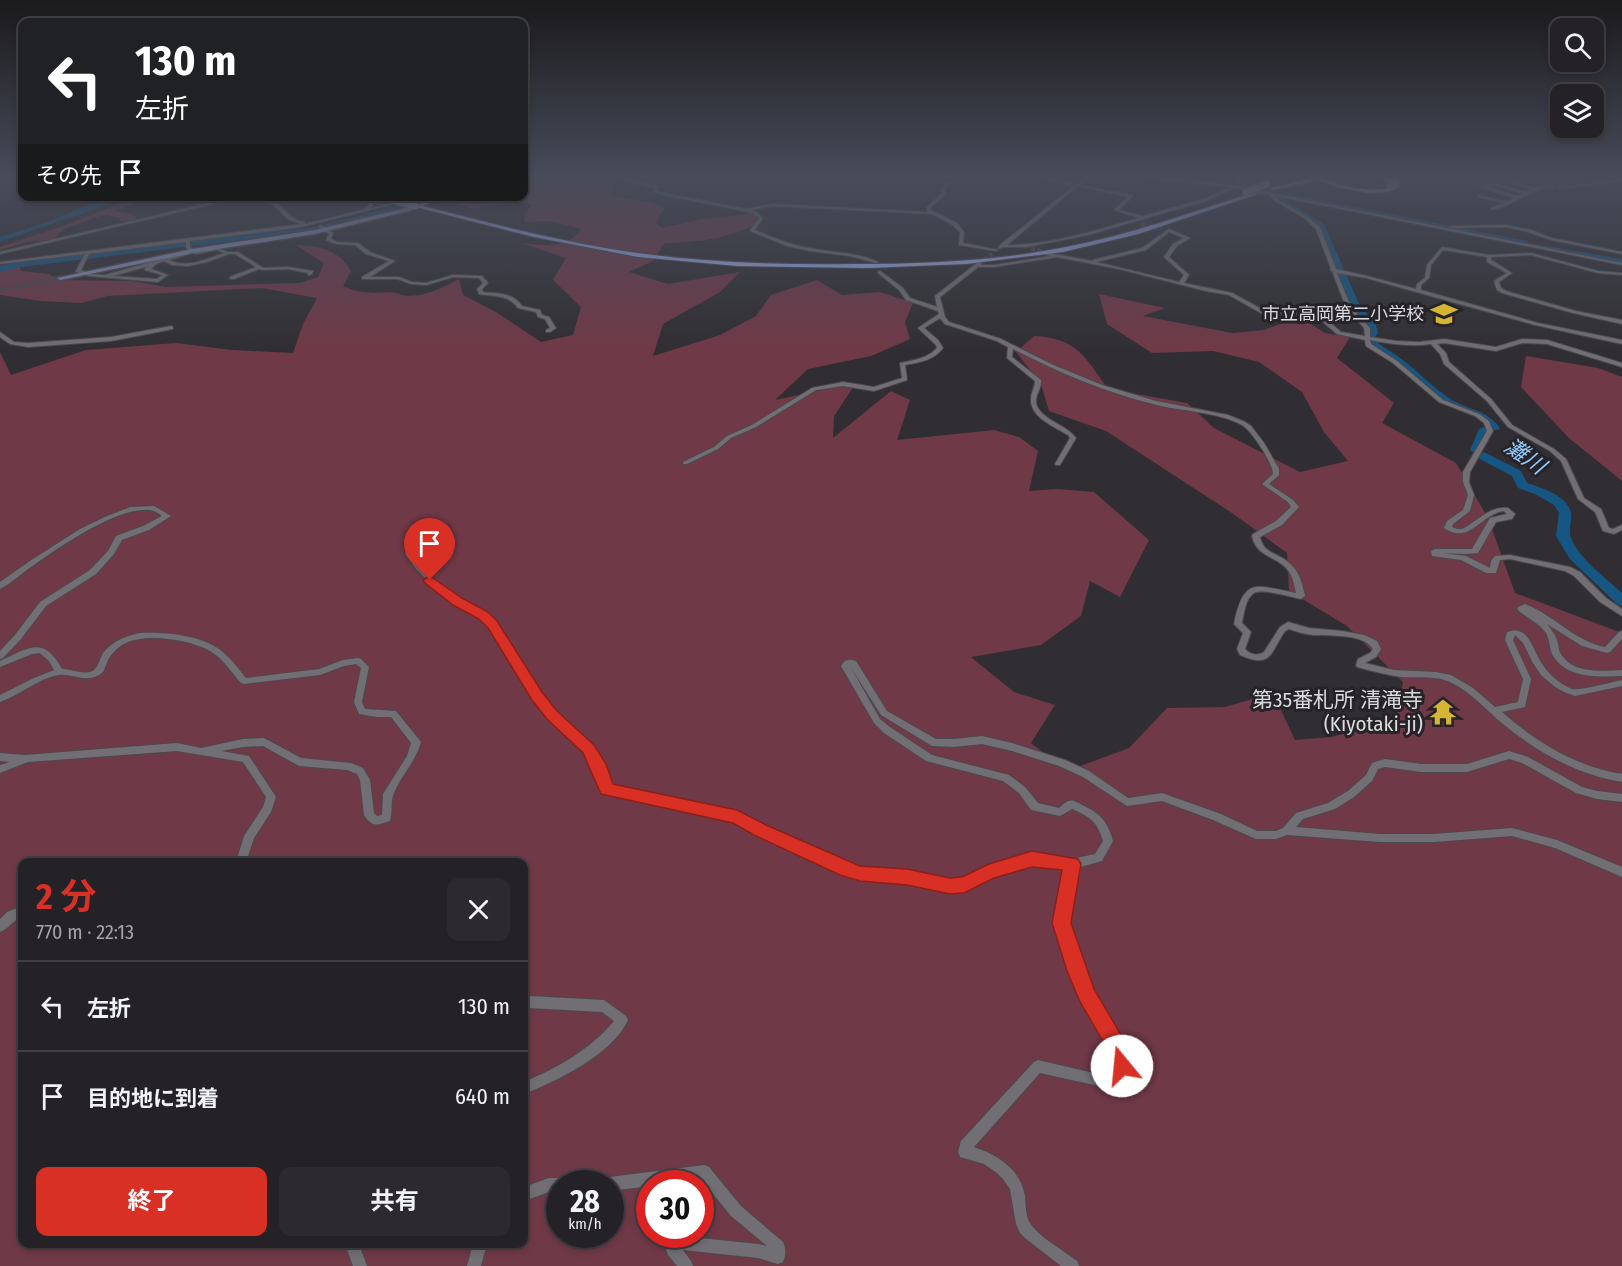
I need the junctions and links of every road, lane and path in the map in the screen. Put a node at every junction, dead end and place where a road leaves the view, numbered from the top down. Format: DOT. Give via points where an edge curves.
graph roads {
  1 [pos="77,235"];
  2 [pos="235,235"];
  3 [pos="276,235"];
  4 [pos="330,235"];
  5 [pos="531,235"];
  6 [pos="764,235"];
  7 [pos="962,235"];
  8 [pos="1015,235"];
  9 [pos="1081,235"];
  10 [pos="1112,235"];
  11 [pos="1126,235"];
  12 [pos="1162,235"];
  13 [pos="1179,235"];
  14 [pos="1321,235"];
  15 [pos="1482,235"];
  16 [pos="1540,235"];
  17 [pos="156,243"];
  18 [pos="1002,246"];
  19 [pos="190,248"];
  20 [pos="0,253"];
  21 [pos="230,253"];
  22 [pos="1622,253"];
  23 [pos="1048,254"];
  24 [pos="86,256"];
  25 [pos="1489,256"];
  26 [pos="1055,257"];
  27 [pos="165,260"];
  28 [pos="876,262"];
  29 [pos="1092,262"];
  30 [pos="0,264"];
  31 [pos="154,264"];
  32 [pos="1622,264"];
  33 [pos="906,265"];
  34 [pos="258,268"];
  35 [pos="1333,270"];
  36 [pos="880,272"];
  37 [pos="83,273"];
  38 [pos="310,274"];
  39 [pos="1622,274"];
  40 [pos="105,276"];
  41 [pos="60,278"];
  42 [pos="232,278"];
  43 [pos="1181,283"];
  44 [pos="1418,291"];
  45 [pos="941,312"];
  46 [pos="1622,322"];
  47 [pos="1537,324"];
  48 [pos="171,328"];
  49 [pos="548,331"];
  50 [pos="0,334"];
  51 [pos="1367,338"];
  52 [pos="1432,342"];
  53 [pos="1547,342"];
  54 [pos="1622,342"];
  55 [pos="1011,345"];
  56 [pos="1622,365"];
  57 [pos="685,463"];
  58 [pos="1058,464"];
  59 [pos="1622,527"];
  60 [pos="409,554"];
  61 [pos="0,586"];
  62 [pos="1622,613"];
  63 [pos="1622,634"];
  64 [pos="0,656"];
  65 [pos="0,664"];
  66 [pos="59,672"];
  67 [pos="1622,673"];
  68 [pos="1622,683"];
  69 [pos="0,699"];
  70 [pos="1496,710"];
  71 [pos="202,751"];
  72 [pos="0,757"];
  73 [pos="25,759"];
  74 [pos="0,769"];
  75 [pos="1622,778"];
  76 [pos="1622,798"];
  77 [pos="1287,831"];
  78 [pos="242,858"];
  79 [pos="1072,864"];
  80 [pos="1622,872"];
  81 [pos="18,913"];
  82 [pos="0,927"];
  83 [pos="528,1001"];
  84 [pos="528,1086"];
  85 [pos="624,1182"];
  86 [pos="546,1186"];
  87 [pos="528,1193"];
  88 [pos="353,1248"];
  89 [pos="479,1248"];
  90 [pos="360,1266"];
  91 [pos="474,1266"];
  92 [pos="686,1266"];
  93 [pos="1072,1266"];
  1 -- 20 [label="street"];
  2 -- 17 [label="street"];
  2 -- 19 [label="street"];
  3 -- 19 [label="main road"];
  4 -- 49 [label="street" via="328,239 335,243 355,244 393,261 366,275 366,279 399,278 426,284 453,276 480,277 486,283 479,289 481,293 507,296 520,307 538,311 553,328"];
  5 -- 33 [label="highway" via="640,255 750,265"];
  6 -- 28 [label="street" via="817,252"];
  7 -- 18 [label="street" via="961,244 994,252"];
  8 -- 18 [label="street"];
  9 -- 18 [label="street" via="1029,247"];
  10 -- 33 [label="highway" via="1057,248"];
  11 -- 33 [label="highway" via="1062,250"];
  12 -- 29 [label="street" via="1144,249"];
  13 -- 43 [label="street" via="1188,238 1175,245 1166,257 1186,275"];
  14 -- 35 [label="street"];
  15 -- 32 [label="street"];
  16 -- 22 [label="street"];
  17 -- 19 [label="street"];
  17 -- 24 [label="street"];
  17 -- 30 [label="street"];
  19 -- 21 [label="street"];
  19 -- 27 [label="street"];
  19 -- 37 [label="main road"];
  21 -- 27 [label="street" via="184,266"];
  21 -- 34 [label="street"];
  23 -- 26 [label="street"];
  24 -- 30 [label="street"];
  24 -- 37 [label="street" via="78,270"];
  25 -- 39 [label="street" via="1531,254 1598,273"];
  25 -- 44 [label="street" via="1442,248 1429,265 1427,278"];
  25 -- 46 [label="street" via="1492,264 1510,273 1496,282 1504,292"];
  26 -- 29 [label="street"];
  26 -- 45 [label="street" via="977,265 937,297"];
  27 -- 31 [label="street"];
  29 -- 43 [label="street"];
  31 -- 40 [label="street"];
  31 -- 40 [label="street" via="147,269 166,275 158,281"];
  34 -- 38 [label="street" via="288,268"];
  34 -- 42 [label="street"];
  35 -- 44 [label="street"];
  35 -- 51 [label="street" via="1349,308 1367,328"];
  36 -- 45 [label="street" via="902,289 908,299"];
  37 -- 40 [label="street"];
  37 -- 41 [label="main road"];
  43 -- 51 [label="street" via="1236,296 1266,314 1306,314 1325,321 1339,333"];
  44 -- 47 [label="street"];
  45 -- 55 [label="street" via="947,323"];
  45 -- 57 [label="street" via="921,327 940,348 927,359 902,364 905,379 874,389 843,384 814,389"];
  47 -- 53 [label="street"];
  47 -- 54 [label="street"];
  48 -- 50 [label="street" via="111,339 28,345 12,343"];
  51 -- 52 [label="street"];
  51 -- 62 [label="street" via="1368,345 1442,401 1487,422 1490,431 1466,472 1464,483 1471,495 1466,511 1448,528 1459,532 1472,527 1497,508 1511,513 1509,517 1492,520 1475,551 1439,550 1435,554 1463,558 1489,571 1493,571 1498,558 1509,557 1567,569"];
  52 -- 53 [label="street" via="1496,349 1522,341"];
  52 -- 59 [label="street" via="1443,353 1446,363 1489,400 1510,426 1564,460 1581,499 1598,511 1606,529 1614,532"];
  53 -- 56 [label="street"];
  55 -- 58 [label="street" via="1009,357 1038,380 1032,400 1035,410 1073,438"];
  55 -- 70 [label="street" via="1100,386 1155,404 1228,417 1249,427 1276,469 1276,476 1265,484 1295,507 1279,523 1256,536 1257,543 1261,550 1290,568 1301,596 1266,587 1248,594 1241,602 1238,624 1247,632 1243,653 1266,656 1288,625 1305,632 1360,636 1377,649 1360,665 1398,674 1452,679"];
  60 -- 79 [label="street" via="417,568 436,585 493,624 537,696 589,749 606,789 737,817 860,874 907,877 950,886 964,885 989,872 1032,859"];
  61 -- 64 [label="street" via="53,546 88,527 140,509 155,509 167,516 119,538 93,572 43,604"];
  63 -- 67 [label="street" via="1606,650 1596,649 1536,612 1521,609 1541,623 1552,637 1555,654 1564,663 1593,674"];
  65 -- 66 [label="street" via="42,650"];
  66 -- 69 [label="street"];
  66 -- 71 [label="street" via="84,677 98,673 106,657 121,642 144,636 194,641 206,646 217,652 244,681 320,672 358,661 365,667 358,702 362,712 393,713 416,742 414,753 387,796 386,818 375,821 369,815 360,771 348,766 299,762 264,742"];
  68 -- 70 [label="street" via="1575,693 1568,691 1538,664 1524,636 1515,632 1509,640 1527,679 1522,705"];
  70 -- 75 [label="street" via="1511,725 1569,761"];
  71 -- 73 [label="street" via="177,747"];
  71 -- 78 [label="street" via="246,759 271,797 249,836"];
  72 -- 73 [label="street"];
  73 -- 74 [label="street"];
  76 -- 77 [label="street" via="1579,790 1509,754 1467,768 1385,763 1375,766 1369,778 1351,795 1300,816"];
  77 -- 79 [label="street" via="1256,835 1162,797 1127,802 1062,763 982,740 935,742 884,713 853,663 845,666 878,721 929,758 1006,778 1035,807 1060,812 1071,804 1104,822 1108,841 1098,858"];
  77 -- 80 [label="street" via="1380,838 1512,832 1557,844"];
  79 -- 93 [label="street" via="1061,923 1076,971 1120,1050 1122,1066 1103,1081 1038,1066 966,1146 965,1152 979,1154 1001,1166 1016,1188 1025,1227"];
  81 -- 82 [label="street"];
  83 -- 84 [label="street" via="604,1006 622,1020 609,1039 569,1067"];
  85 -- 92 [label="street" via="704,1172 736,1210 778,1247 778,1257 758,1251 680,1243 674,1250"];
  86 -- 87 [label="street"];
  88 -- 90 [label="street"];
  89 -- 91 [label="street"];
}
